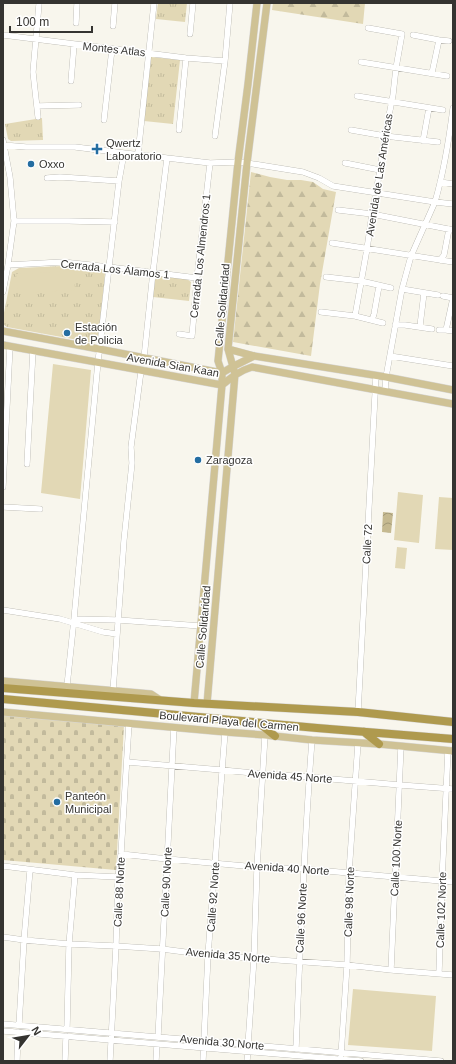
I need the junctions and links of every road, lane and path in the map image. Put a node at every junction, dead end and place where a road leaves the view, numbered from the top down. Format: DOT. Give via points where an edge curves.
graph roads {
  1 [pos="77,3"];
  2 [pos="115,3"];
  3 [pos="154,3"];
  4 [pos="193,3"];
  5 [pos="230,3"];
  6 [pos="257,3"];
  7 [pos="267,3"];
  8 [pos="39,4"];
  9 [pos="76,23"];
  10 [pos="113,26"];
  11 [pos="368,28"];
  12 [pos="190,34"];
  13 [pos="3,35"];
  14 [pos="413,35"];
  15 [pos="36,39"];
  16 [pos="439,40"];
  17 [pos="449,41"];
  18 [pos="74,44"];
  19 [pos="112,49"];
  20 [pos="148,52"];
  21 [pos="186,58"];
  22 [pos="224,61"];
  23 [pos="361,62"];
  24 [pos="396,68"];
  25 [pos="432,73"];
  26 [pos="447,76"];
  27 [pos="71,81"];
  28 [pos="357,96"];
  29 [pos="391,102"];
  30 [pos="79,105"];
  31 [pos="37,106"];
  32 [pos="429,108"];
  33 [pos="443,110"];
  34 [pos="453,111"];
  35 [pos="38,117"];
  36 [pos="104,120"];
  37 [pos="179,130"];
  38 [pos="351,130"];
  39 [pos="214,136"];
  40 [pos="385,136"];
  41 [pos="423,141"];
  42 [pos="438,142"];
  43 [pos="4,144"];
  44 [pos="450,146"];
  45 [pos="124,153"];
  46 [pos="138,155"];
  47 [pos="167,158"];
  48 [pos="238,162"];
  49 [pos="210,163"];
  50 [pos="247,163"];
  51 [pos="345,163"];
  52 [pos="380,170"];
  53 [pos="3,176"];
  54 [pos="10,177"];
  55 [pos="47,178"];
  56 [pos="119,181"];
  57 [pos="440,182"];
  58 [pos="453,184"];
  59 [pos="376,192"];
  60 [pos="435,202"];
  61 [pos="453,204"];
  62 [pos="338,210"];
  63 [pos="372,214"];
  64 [pos="14,221"];
  65 [pos="114,222"];
  66 [pos="425,225"];
  67 [pos="451,229"];
  68 [pos="332,243"];
  69 [pos="367,249"];
  70 [pos="411,256"];
  71 [pos="440,260"];
  72 [pos="453,262"];
  73 [pos="8,265"];
  74 [pos="110,267"];
  75 [pos="153,272"];
  76 [pos="326,277"];
  77 [pos="197,278"];
  78 [pos="361,281"];
  79 [pos="379,286"];
  80 [pos="391,288"];
  81 [pos="402,289"];
  82 [pos="3,292"];
  83 [pos="424,293"];
  84 [pos="453,298"];
  85 [pos="321,312"];
  86 [pos="355,316"];
  87 [pos="372,320"];
  88 [pos="383,323"];
  89 [pos="395,325"];
  90 [pos="420,326"];
  91 [pos="432,329"];
  92 [pos="438,330"];
  93 [pos="446,330"];
  94 [pos="3,331"];
  95 [pos="453,331"];
  96 [pos="179,334"];
  97 [pos="7,345"];
  98 [pos="99,349"];
  99 [pos="228,349"];
  100 [pos="33,350"];
  101 [pos="254,356"];
  102 [pos="390,356"];
  103 [pos="144,358"];
  104 [pos="98,362"];
  105 [pos="453,366"];
  106 [pos="232,367"];
  107 [pos="141,371"];
  108 [pos="222,373"];
  109 [pos="235,374"];
  110 [pos="376,376"];
  111 [pos="386,378"];
  112 [pos="222,386"];
  113 [pos="375,389"];
  114 [pos="453,390"];
  115 [pos="385,391"];
  116 [pos="453,404"];
  117 [pos="27,464"];
  118 [pos="3,487"];
  119 [pos="3,507"];
  120 [pos="40,509"];
  121 [pos="3,610"];
  122 [pos="118,620"];
  123 [pos="74,621"];
  124 [pos="201,626"];
  125 [pos="214,628"];
  126 [pos="117,634"];
  127 [pos="199,642"];
  128 [pos="212,644"];
  129 [pos="3,681"];
  130 [pos="67,686"];
  131 [pos="3,688"];
  132 [pos="113,691"];
  133 [pos="3,699"];
  134 [pos="160,700"];
  135 [pos="194,703"];
  136 [pos="3,704"];
  137 [pos="207,704"];
  138 [pos="3,712"];
  139 [pos="358,712"];
  140 [pos="156,713"];
  141 [pos="258,722"];
  142 [pos="453,722"];
  143 [pos="129,723"];
  144 [pos="174,727"];
  145 [pos="225,732"];
  146 [pos="363,732"];
  147 [pos="265,734"];
  148 [pos="275,736"];
  149 [pos="453,739"];
  150 [pos="312,740"];
  151 [pos="358,743"];
  152 [pos="379,744"];
  153 [pos="401,746"];
  154 [pos="451,751"];
  155 [pos="127,762"];
  156 [pos="172,766"];
  157 [pos="222,770"];
  158 [pos="263,774"];
  159 [pos="309,777"];
  160 [pos="355,780"];
  161 [pos="400,785"];
  162 [pos="446,788"];
  163 [pos="453,788"];
  164 [pos="121,854"];
  165 [pos="167,859"];
  166 [pos="215,863"];
  167 [pos="3,866"];
  168 [pos="257,867"];
  169 [pos="304,869"];
  170 [pos="30,870"];
  171 [pos="349,873"];
  172 [pos="75,875"];
  173 [pos="118,877"];
  174 [pos="395,878"];
  175 [pos="442,881"];
  176 [pos="453,882"];
  177 [pos="3,937"];
  178 [pos="24,940"];
  179 [pos="69,944"];
  180 [pos="116,946"];
  181 [pos="162,949"];
  182 [pos="208,955"];
  183 [pos="254,958"];
  184 [pos="299,961"];
  185 [pos="347,965"];
  186 [pos="391,970"];
  187 [pos="439,973"];
  188 [pos="453,975"];
  189 [pos="3,1024"];
  190 [pos="19,1025"];
  191 [pos="67,1029"];
  192 [pos="3,1031"];
  193 [pos="18,1032"];
  194 [pos="112,1033"];
  195 [pos="66,1036"];
  196 [pos="158,1037"];
  197 [pos="111,1040"];
  198 [pos="205,1041"];
  199 [pos="157,1044"];
  200 [pos="248,1045"];
  201 [pos="204,1048"];
  202 [pos="296,1049"];
  203 [pos="248,1051"];
  204 [pos="342,1052"];
  205 [pos="296,1058"];
  206 [pos="341,1060"];
  207 [pos="17,1061"];
  208 [pos="65,1061"];
  209 [pos="110,1061"];
  210 [pos="156,1061"];
  211 [pos="204,1061"];
  212 [pos="247,1061"];
  213 [pos="361,1061"];
  214 [pos="441,1061"];
  1 -- 9 [label="street"];
  2 -- 10 [label="street"];
  3 -- 20 [label="street"];
  4 -- 12 [label="street"];
  5 -- 22 [label="street"];
  6 -- 48 [label="main road, Calle Solidaridad"];
  7 -- 50 [label="main road, Calle Solidaridad"];
  8 -- 15 [label="street"];
  11 -- 24 [label="street, Avenida de Las Américas" via="402,34"];
  13 -- 15 [label="street, Montes Atlas"];
  14 -- 16 [label="street"];
  15 -- 18 [label="street, Montes Atlas"];
  15 -- 31 [label="street" via="33,72"];
  16 -- 17 [label="street"];
  16 -- 25 [label="street"];
  18 -- 19 [label="street, Montes Atlas"];
  18 -- 27 [label="street"];
  19 -- 20 [label="street, Montes Atlas"];
  19 -- 36 [label="street"];
  20 -- 21 [label="street, Montes Atlas"];
  20 -- 46 [label="street"];
  21 -- 22 [label="street, Montes Atlas"];
  21 -- 37 [label="street"];
  22 -- 39 [label="street"];
  23 -- 24 [label="street"];
  24 -- 25 [label="street"];
  24 -- 29 [label="street, Avenida de Las Américas"];
  25 -- 26 [label="street"];
  28 -- 29 [label="street"];
  29 -- 32 [label="street"];
  29 -- 40 [label="street, Avenida de Las Américas"];
  30 -- 31 [label="street"];
  31 -- 35 [label="street"];
  32 -- 33 [label="street"];
  32 -- 41 [label="street"];
  34 -- 44 [label="street"];
  38 -- 40 [label="street"];
  40 -- 41 [label="street"];
  40 -- 52 [label="street, Avenida de Las Américas"];
  41 -- 42 [label="street"];
  43 -- 45 [label="street" via="26,147 75,147"];
  43 -- 54 [label="street"];
  44 -- 57 [label="street"];
  45 -- 46 [label="street"];
  45 -- 56 [label="street"];
  46 -- 47 [label="street"];
  47 -- 49 [label="street"];
  47 -- 75 [label="street"];
  48 -- 49 [label="street"];
  48 -- 50 [label="street"];
  48 -- 108 [label="main road, Calle Solidaridad" via="218,361"];
  49 -- 77 [label="street, Cerrada Los Almendros 1"];
  50 -- 59 [label="street" via="303,172 333,186"];
  50 -- 99 [label="main road, Calle Solidaridad"];
  51 -- 52 [label="street"];
  52 -- 59 [label="street, Avenida de Las Américas"];
  53 -- 54 [label="street"];
  54 -- 64 [label="street"];
  55 -- 56 [label="street" via="60,176"];
  56 -- 65 [label="street"];
  57 -- 58 [label="street"];
  57 -- 60 [label="street"];
  59 -- 60 [label="street"];
  59 -- 63 [label="street, Avenida de Las Américas"];
  60 -- 61 [label="street"];
  60 -- 66 [label="street"];
  62 -- 63 [label="street"];
  63 -- 66 [label="street"];
  63 -- 69 [label="street, Avenida de Las Américas"];
  64 -- 65 [label="street"];
  64 -- 73 [label="street"];
  65 -- 74 [label="street"];
  66 -- 67 [label="street"];
  66 -- 70 [label="street"];
  67 -- 71 [label="street" via="444,255"];
  68 -- 69 [label="street"];
  69 -- 70 [label="street"];
  69 -- 78 [label="street, Avenida de Las Américas"];
  70 -- 71 [label="street"];
  70 -- 81 [label="street"];
  71 -- 72 [label="street"];
  73 -- 74 [label="street, Cerrada Los Álamos 1" via="63,262"];
  73 -- 82 [label="street"];
  74 -- 75 [label="street, Cerrada Los Álamos 1"];
  74 -- 98 [label="street"];
  75 -- 77 [label="street, Cerrada Los Álamos 1"];
  75 -- 103 [label="street"];
  76 -- 78 [label="street"];
  77 -- 96 [label="street, Cerrada Los Almendros 1" via="192,336"];
  78 -- 79 [label="street"];
  78 -- 86 [label="street, Avenida de Las Américas"];
  79 -- 80 [label="street"];
  79 -- 87 [label="street"];
  81 -- 83 [label="street"];
  81 -- 89 [label="street"];
  83 -- 84 [label="street"];
  83 -- 90 [label="street"];
  84 -- 93 [label="street"];
  85 -- 86 [label="street"];
  86 -- 87 [label="street"];
  87 -- 88 [label="street"];
  89 -- 90 [label="street"];
  89 -- 102 [label="street"];
  90 -- 91 [label="street"];
  92 -- 93 [label="street"];
  93 -- 95 [label="street"];
  94 -- 98 [label="main road, Avenida Sian Kaan"];
  97 -- 100 [label="main road, Avenida Sian Kaan"];
  97 -- 118 [label="street"];
  98 -- 103 [label="main road, Avenida Sian Kaan"];
  98 -- 104 [label="street"];
  99 -- 101 [label="main road"];
  99 -- 106 [label="main road, Calle Solidaridad"];
  100 -- 104 [label="main road, Avenida Sian Kaan"];
  100 -- 117 [label="street"];
  101 -- 106 [label="main road, Avenida Sian Kaan"];
  101 -- 110 [label="main road"];
  102 -- 105 [label="street"];
  102 -- 111 [label="street"];
  103 -- 108 [label="main road, Avenida Sian Kaan"];
  104 -- 107 [label="main road, Avenida Sian Kaan"];
  104 -- 123 [label="street"];
  106 -- 108 [label="main road, Avenida Sian Kaan"];
  106 -- 109 [label="main road, Calle Solidaridad"];
  107 -- 112 [label="main road, Avenida Sian Kaan"];
  107 -- 122 [label="street" via="131,447 132,463"];
  108 -- 112 [label="main road, Calle Solidaridad"];
  109 -- 112 [label="main road, Avenida Sian Kaan"];
  109 -- 113 [label="main road, Avenida Sian Kaan" via="252,367"];
  109 -- 125 [label="main road, Calle Solidaridad"];
  110 -- 111 [label="main road"];
  110 -- 113 [label="street, Calle 72"];
  111 -- 114 [label="main road"];
  111 -- 115 [label="street"];
  112 -- 124 [label="main road, Calle Solidaridad"];
  113 -- 115 [label="main road, Avenida Sian Kaan"];
  113 -- 139 [label="street, Calle 72"];
  115 -- 116 [label="main road, Avenida Sian Kaan"];
  119 -- 120 [label="street"];
  121 -- 123 [label="street"];
  122 -- 123 [label="street"];
  122 -- 124 [label="street"];
  122 -- 126 [label="street"];
  123 -- 126 [label="street" via="103,632"];
  123 -- 130 [label="street"];
  124 -- 125 [label="main road"];
  124 -- 127 [label="main road, Calle Solidaridad"];
  125 -- 128 [label="main road, Calle Solidaridad"];
  126 -- 132 [label="street"];
  127 -- 128 [label="main road"];
  127 -- 135 [label="main road, Calle Solidaridad"];
  128 -- 137 [label="main road, Calle Solidaridad"];
  129 -- 130 [label="main road, Boulevard Playa del Carmen"];
  130 -- 132 [label="main road, Boulevard Playa del Carmen"];
  131 -- 134 [label="highway"];
  132 -- 134 [label="main road, Boulevard Playa del Carmen" via="151,694"];
  133 -- 140 [label="highway"];
  134 -- 135 [label="highway"];
  135 -- 137 [label="highway"];
  136 -- 140 [label="highway" via="147,716"];
  137 -- 139 [label="highway"];
  138 -- 143 [label="main road, Boulevard Playa del Carmen"];
  139 -- 142 [label="highway"];
  140 -- 141 [label="highway"];
  141 -- 146 [label="highway"];
  141 -- 148 [label="highway"];
  143 -- 144 [label="main road, Boulevard Playa del Carmen"];
  143 -- 155 [label="street, Calle 88 Norte"];
  144 -- 145 [label="main road, Boulevard Playa del Carmen"];
  144 -- 156 [label="street, Calle 90 Norte"];
  145 -- 147 [label="main road, Boulevard Playa del Carmen"];
  145 -- 157 [label="street, Calle 92 Norte"];
  146 -- 149 [label="highway"];
  146 -- 152 [label="highway"];
  147 -- 148 [label="main road, Boulevard Playa del Carmen"];
  147 -- 158 [label="street"];
  148 -- 150 [label="main road, Boulevard Playa del Carmen"];
  150 -- 151 [label="main road, Boulevard Playa del Carmen"];
  150 -- 159 [label="street, Calle 96 Norte"];
  151 -- 152 [label="main road, Boulevard Playa del Carmen"];
  151 -- 160 [label="street, Calle 98 Norte"];
  152 -- 153 [label="main road, Boulevard Playa del Carmen"];
  153 -- 154 [label="main road, Boulevard Playa del Carmen"];
  153 -- 161 [label="street, Calle 100 Norte"];
  154 -- 162 [label="street, Calle 102 Norte"];
  155 -- 156 [label="street, Avenida 45 Norte"];
  155 -- 164 [label="street, Calle 88 Norte"];
  156 -- 157 [label="street, Avenida 45 Norte"];
  156 -- 165 [label="street, Calle 90 Norte"];
  157 -- 158 [label="street, Avenida 45 Norte"];
  157 -- 166 [label="street, Calle 92 Norte"];
  158 -- 159 [label="street, Avenida 45 Norte"];
  158 -- 168 [label="street"];
  159 -- 160 [label="street, Avenida 45 Norte"];
  159 -- 169 [label="street, Calle 96 Norte"];
  160 -- 161 [label="street, Avenida 45 Norte"];
  160 -- 171 [label="street, Calle 98 Norte"];
  161 -- 162 [label="street, Avenida 45 Norte"];
  161 -- 174 [label="street, Calle 100 Norte"];
  162 -- 163 [label="street, Avenida 45 Norte"];
  162 -- 175 [label="street, Calle 102 Norte"];
  164 -- 165 [label="street, Avenida 40 Norte"];
  164 -- 173 [label="street, Calle 88 Norte"];
  165 -- 166 [label="street, Avenida 40 Norte"];
  165 -- 181 [label="street, Calle 90 Norte"];
  166 -- 168 [label="street, Avenida 40 Norte"];
  166 -- 182 [label="street, Calle 92 Norte"];
  167 -- 170 [label="street"];
  168 -- 169 [label="street, Avenida 40 Norte"];
  168 -- 183 [label="street"];
  169 -- 171 [label="street, Avenida 40 Norte"];
  169 -- 184 [label="street, Calle 96 Norte"];
  170 -- 172 [label="street"];
  170 -- 178 [label="street"];
  171 -- 174 [label="street, Avenida 40 Norte"];
  171 -- 185 [label="street, Calle 98 Norte"];
  172 -- 173 [label="street"];
  172 -- 179 [label="street"];
  173 -- 180 [label="street, Calle 88 Norte"];
  174 -- 175 [label="street, Avenida 40 Norte"];
  174 -- 186 [label="street, Calle 100 Norte"];
  175 -- 176 [label="street, Avenida 40 Norte"];
  175 -- 187 [label="street, Calle 102 Norte"];
  177 -- 178 [label="street, Avenida 35 Norte"];
  178 -- 179 [label="street, Avenida 35 Norte"];
  178 -- 190 [label="street"];
  179 -- 180 [label="street, Avenida 35 Norte"];
  179 -- 191 [label="street"];
  180 -- 181 [label="street, Avenida 35 Norte"];
  180 -- 194 [label="street, Calle 88 Norte"];
  181 -- 182 [label="street, Avenida 35 Norte"];
  181 -- 196 [label="street, Calle 90 Norte"];
  182 -- 183 [label="street, Avenida 35 Norte"];
  182 -- 198 [label="street, Calle 92 Norte"];
  183 -- 184 [label="street, Avenida 35 Norte"];
  183 -- 200 [label="street"];
  184 -- 185 [label="street, Avenida 35 Norte"];
  184 -- 202 [label="street, Calle 96 Norte"];
  185 -- 186 [label="street, Avenida 35 Norte"];
  185 -- 204 [label="street, Calle 98 Norte"];
  186 -- 187 [label="street, Avenida 35 Norte"];
  187 -- 188 [label="street, Avenida 35 Norte"];
  189 -- 190 [label="street, Avenida 30 Norte"];
  190 -- 191 [label="street, Avenida 30 Norte"];
  191 -- 194 [label="street, Avenida 30 Norte"];
  192 -- 193 [label="street, Avenida 30 Norte"];
  193 -- 195 [label="street, Avenida 30 Norte"];
  193 -- 207 [label="street"];
  194 -- 196 [label="street, Avenida 30 Norte"];
  194 -- 197 [label="street, Calle 88 Norte"];
  195 -- 197 [label="street, Avenida 30 Norte"];
  195 -- 208 [label="street"];
  196 -- 198 [label="street, Avenida 30 Norte"];
  197 -- 199 [label="street, Avenida 30 Norte"];
  197 -- 209 [label="street, Calle 88 Norte"];
  198 -- 200 [label="street, Avenida 30 Norte"];
  198 -- 201 [label="street, Calle 92 Norte"];
  199 -- 201 [label="street, Avenida 30 Norte"];
  199 -- 210 [label="street"];
  200 -- 202 [label="street, Avenida 30 Norte"];
  201 -- 203 [label="street, Avenida 30 Norte"];
  201 -- 211 [label="street, Calle 92 Norte"];
  202 -- 204 [label="street, Avenida 30 Norte"];
  203 -- 205 [label="street, Avenida 30 Norte"];
  203 -- 212 [label="street"];
  204 -- 206 [label="street, Calle 98 Norte"];
  204 -- 214 [label="street, Avenida 30 Norte"];
  205 -- 206 [label="street, Avenida 30 Norte"];
  206 -- 213 [label="street, Avenida 30 Norte"];
}
